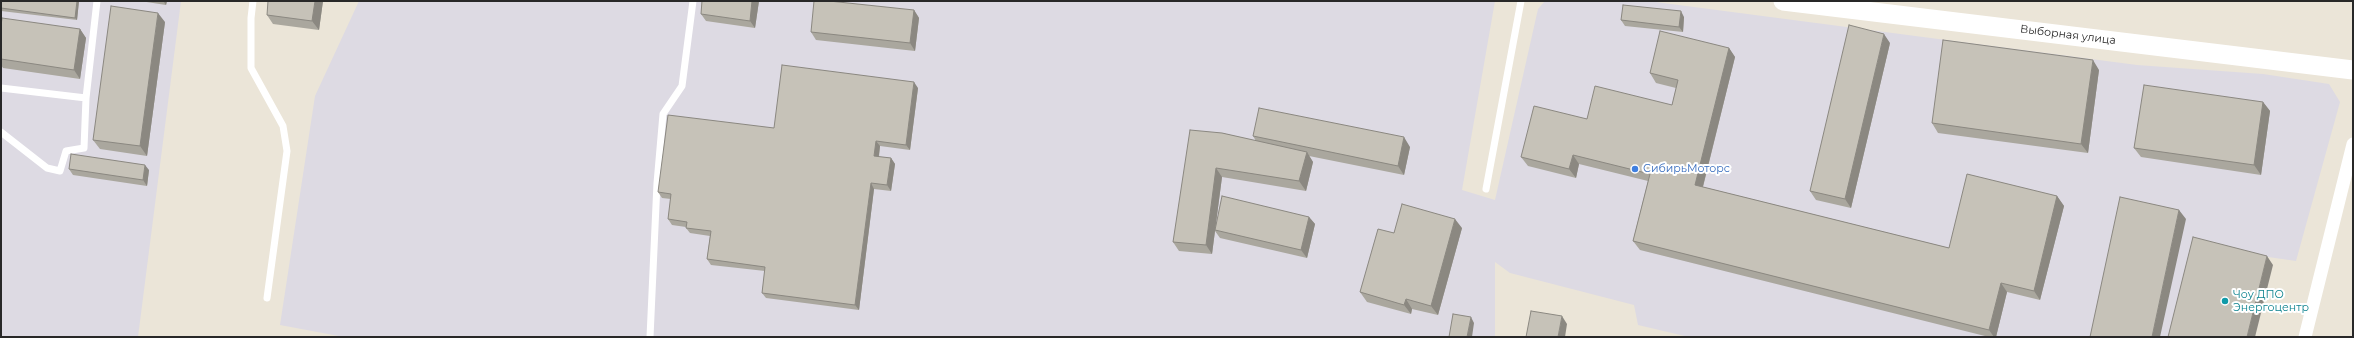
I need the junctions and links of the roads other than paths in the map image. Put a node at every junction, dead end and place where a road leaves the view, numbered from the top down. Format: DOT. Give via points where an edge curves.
graph roads {
  1 [pos="97,1"];
  2 [pos="253,1"];
  3 [pos="693,1"];
  4 [pos="1521,1"];
  5 [pos="1783,1"];
  6 [pos="2353,70"];
  7 [pos="1,88"];
  8 [pos="86,98"];
  9 [pos="1,132"];
  10 [pos="2353,144"];
  11 [pos="1486,189"];
  12 [pos="267,298"];
  13 [pos="650,337"];
  14 [pos="2305,337"];
  1 -- 8 [label="lane"];
  2 -- 12 [label="lane" via="250,68 283,126 287,151"];
  3 -- 13 [label="lane" via="682,86 664,114 657,183"];
  4 -- 11 [label="lane"];
  5 -- 6 [label="main road, Выборная улица"];
  7 -- 8 [label="lane"];
  8 -- 9 [label="lane" via="84,148 66,151 60,171 47,168"];
  10 -- 14 [label="street"];
}
